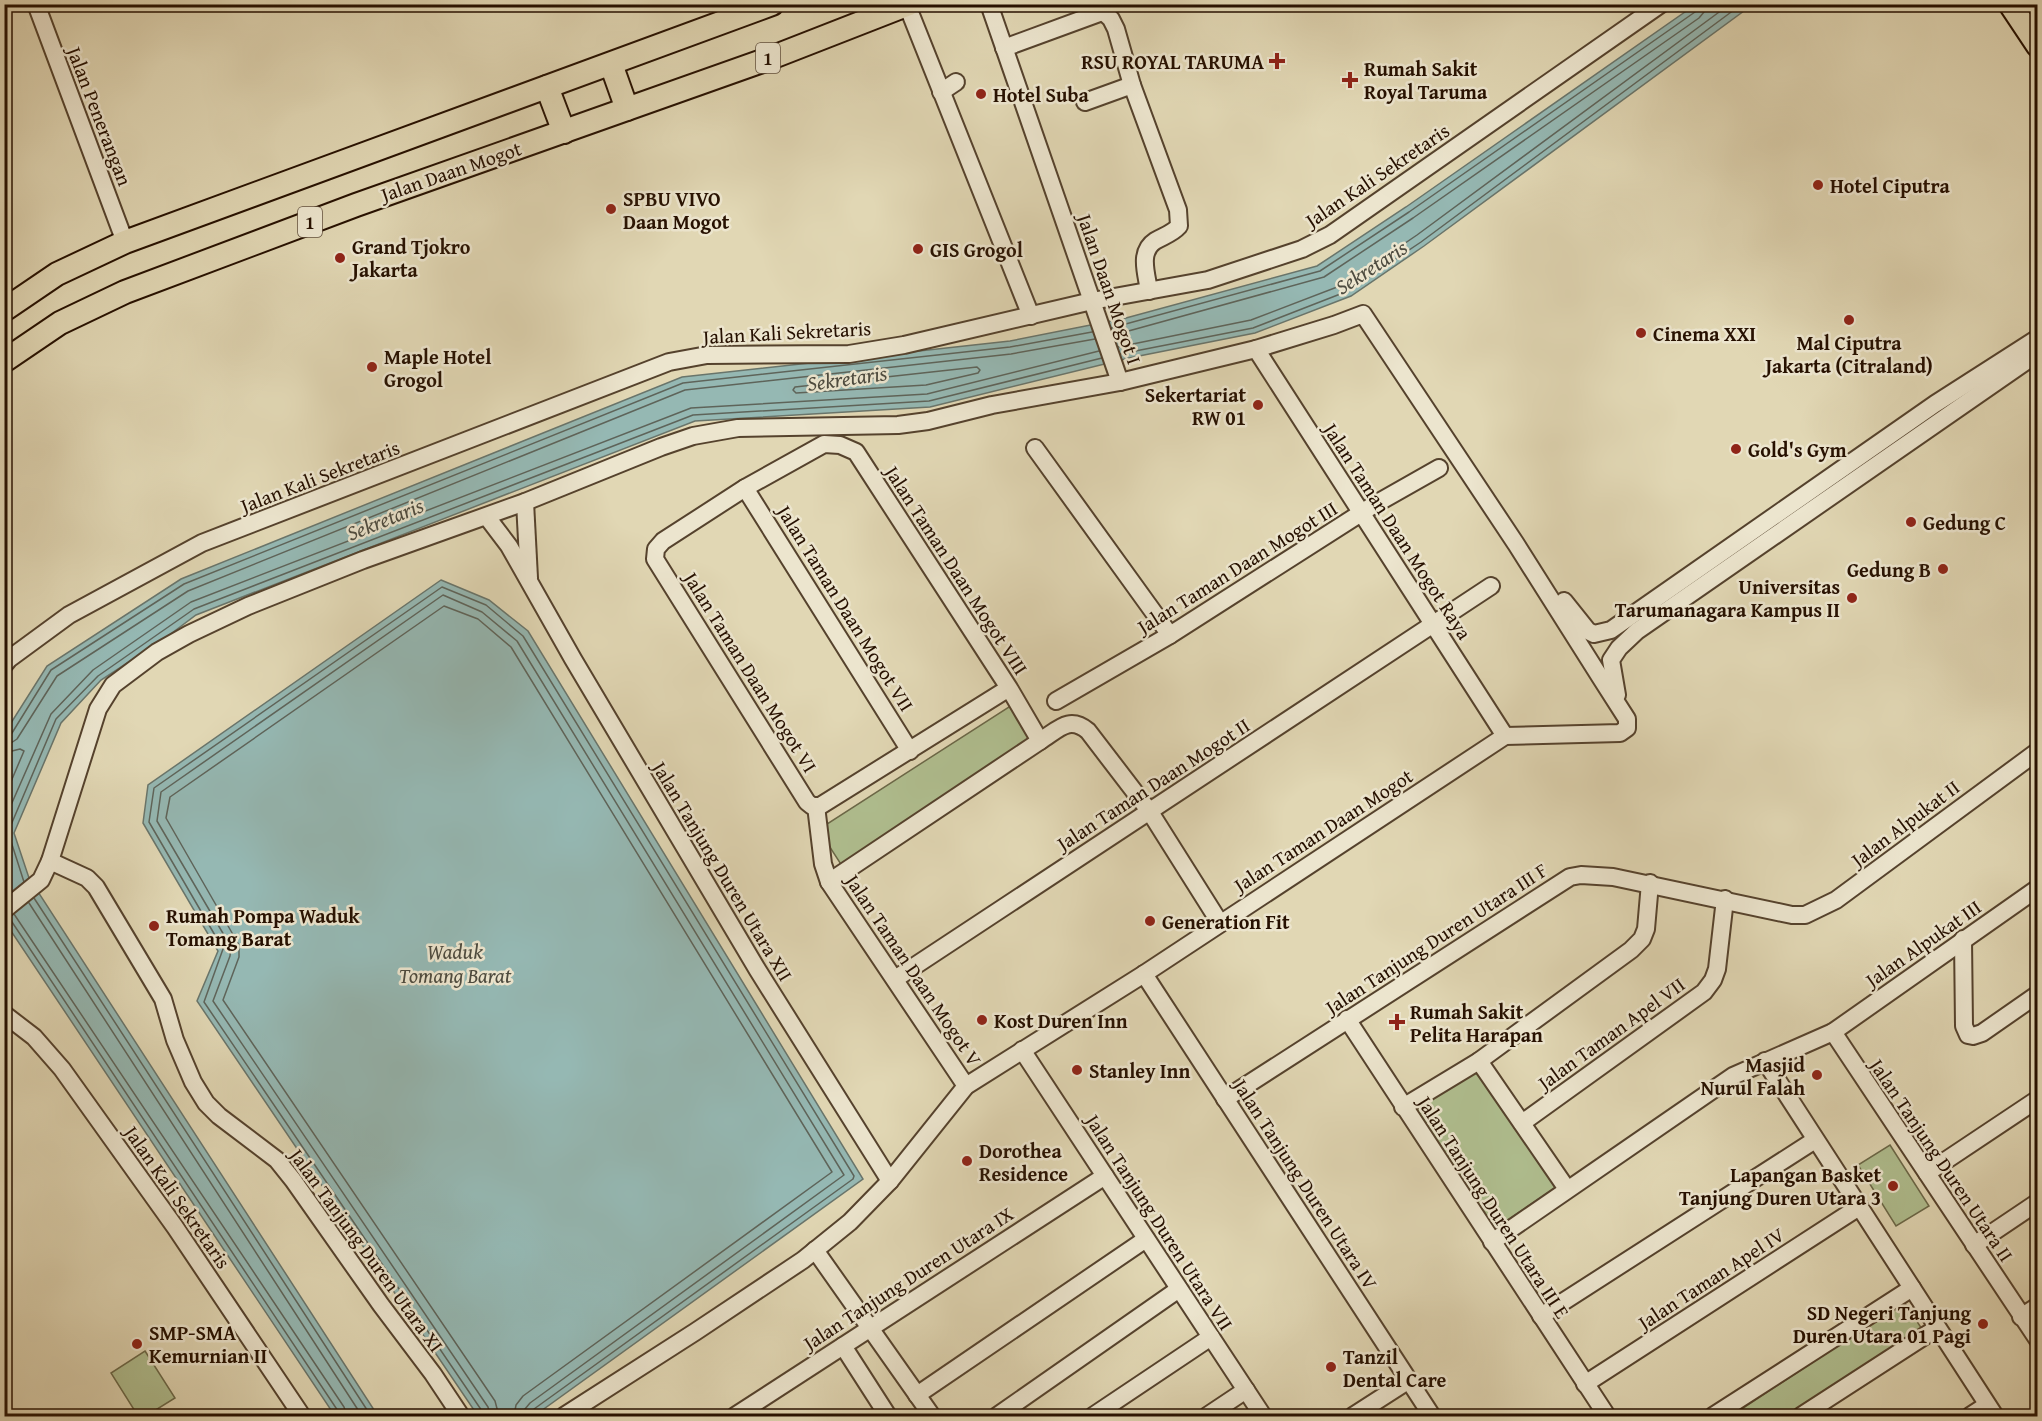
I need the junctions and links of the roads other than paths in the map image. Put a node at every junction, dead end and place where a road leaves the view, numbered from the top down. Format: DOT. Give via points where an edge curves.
graph roads {
  1 [pos="36,4"];
  2 [pos="772,4"];
  3 [pos="989,4"];
  4 [pos="1661,4"];
  5 [pos="2010,4"];
  6 [pos="908,5"];
  7 [pos="1098,8"];
  8 [pos="726,12"];
  9 [pos="2037,43"];
  10 [pos="1004,48"];
  11 [pos="611,64"];
  12 [pos="956,82"];
  13 [pos="1132,85"];
  14 [pos="547,87"];
  15 [pos="941,92"];
  16 [pos="1085,102"];
  17 [pos="627,109"];
  18 [pos="564,132"];
  19 [pos="125,242"];
  20 [pos="1149,291"];
  21 [pos="1094,308"];
  22 [pos="4,309"];
  23 [pos="1031,316"];
  24 [pos="2037,338"];
  25 [pos="1256,349"];
  26 [pos="2037,353"];
  27 [pos="4,361"];
  28 [pos="1118,375"];
  29 [pos="1939,410"];
  30 [pos="1035,448"];
  31 [pos="1439,468"];
  32 [pos="745,488"];
  33 [pos="525,502"];
  34 [pos="1361,513"];
  35 [pos="487,517"];
  36 [pos="1515,544"];
  37 [pos="529,579"];
  38 [pos="1491,586"];
  39 [pos="1433,624"];
  40 [pos="1170,635"];
  41 [pos="4,665"];
  42 [pos="1009,688"];
  43 [pos="1056,701"];
  44 [pos="1620,709"];
  45 [pos="1505,736"];
  46 [pos="1040,741"];
  47 [pos="910,751"];
  48 [pos="2037,751"];
  49 [pos="814,806"];
  50 [pos="1150,812"];
  51 [pos="50,861"];
  52 [pos="830,882"];
  53 [pos="1650,883"];
  54 [pos="2037,888"];
  55 [pos="1725,899"];
  56 [pos="4,910"];
  57 [pos="1792,915"];
  58 [pos="1220,923"];
  59 [pos="1963,939"];
  60 [pos="1143,974"];
  61 [pos="895,979"];
  62 [pos="2037,994"];
  63 [pos="4,1014"];
  64 [pos="1347,1020"];
  65 [pos="1833,1032"];
  66 [pos="1022,1050"];
  67 [pos="1479,1061"];
  68 [pos="1765,1061"];
  69 [pos="966,1086"];
  70 [pos="1226,1099"];
  71 [pos="2037,1099"];
  72 [pos="1403,1107"];
  73 [pos="1522,1123"];
  74 [pos="1815,1140"];
  75 [pos="1927,1173"];
  76 [pos="1105,1176"];
  77 [pos="890,1180"];
  78 [pos="1568,1189"];
  79 [pos="2037,1202"];
  80 [pos="1859,1207"];
  81 [pos="1146,1239"];
  82 [pos="1492,1242"];
  83 [pos="1974,1245"];
  84 [pos="815,1250"];
  85 [pos="1912,1288"];
  86 [pos="1179,1289"];
  87 [pos="2037,1306"];
  88 [pos="1541,1316"];
  89 [pos="2021,1317"];
  90 [pos="870,1328"];
  91 [pos="1937,1328"];
  92 [pos="1211,1337"];
  93 [pos="2037,1340"];
  94 [pos="843,1346"];
  95 [pos="1409,1380"];
  96 [pos="1585,1384"];
  97 [pos="1246,1390"];
  98 [pos="917,1395"];
  99 [pos="1991,1411"];
  100 [pos="302,1416"];
  101 [pos="461,1416"];
  102 [pos="564,1416"];
  103 [pos="735,1416"];
  104 [pos="888,1416"];
  105 [pos="932,1416"];
  106 [pos="997,1416"];
  107 [pos="1093,1416"];
  108 [pos="1208,1416"];
  109 [pos="1263,1416"];
  110 [pos="1353,1416"];
  111 [pos="1432,1416"];
  112 [pos="1606,1416"];
  113 [pos="1713,1416"];
  114 [pos="1801,1416"];
  115 [pos="1970,1416"];
  1 -- 19 [label="street, Jalan Penerangan"];
  2 -- 8 [label="highway, 1"];
  3 -- 10 [label="street, Jalan Daan Mogot I"];
  4 -- 20 [label="street, Jalan Kali Sekretaris" via="1330,235 1246,269"];
  5 -- 9 [label="highway"];
  6 -- 15 [label="street"];
  6 -- 17 [label="highway, Jalan Daan Mogot / 1"];
  7 -- 10 [label="street"];
  7 -- 13 [label="street" via="1116,29"];
  8 -- 11 [label="highway, 1"];
  10 -- 21 [label="street, Jalan Daan Mogot I"];
  11 -- 14 [label="highway, 1"];
  11 -- 17 [label="highway"];
  12 -- 15 [label="street"];
  13 -- 16 [label="street"];
  13 -- 20 [label="street" via="1178,210 1179,226 1147,248 1144,260"];
  14 -- 18 [label="highway"];
  14 -- 19 [label="highway, 1"];
  15 -- 23 [label="street"];
  17 -- 18 [label="highway, Jalan Daan Mogot / 1"];
  18 -- 27 [label="highway, Jalan Daan Mogot / 1" via="125,292 60,322"];
  19 -- 22 [label="highway, 1" via="57,274"];
  20 -- 21 [label="street, Jalan Kali Sekretaris"];
  21 -- 23 [label="street, Jalan Kali Sekretaris"];
  21 -- 28 [label="street, Jalan Daan Mogot I"];
  23 -- 41 [label="street, Jalan Kali Sekretaris" via="849,354 707,355 669,362 202,543 69,615"];
  24 -- 29 [label="street"];
  25 -- 28 [label="street, Jalan Daan Mogot I"];
  25 -- 34 [label="street, Jalan Taman Daan Mogot Raya"];
  25 -- 36 [label="street, Jalan Daan Mogot I" via="1363,314"];
  26 -- 29 [label="street"];
  28 -- 33 [label="street" via="928,421 738,428 693,436"];
  29 -- 36 [label="street" via="1600,634 1588,631 1531,557"];
  29 -- 44 [label="street" via="1631,636 1611,660"];
  30 -- 40 [label="street"];
  31 -- 34 [label="street, Jalan Taman Daan Mogot III"];
  32 -- 42 [label="street, Jalan Taman Daan Mogot VIII" via="824,444 856,452"];
  32 -- 47 [label="street, Jalan Taman Daan Mogot VII"];
  32 -- 49 [label="street, Jalan Taman Daan Mogot VI" via="663,541 656,549 655,559 807,802"];
  33 -- 35 [label="street"];
  33 -- 37 [label="street, Jalan Tanjung Duren Utara XII"];
  34 -- 39 [label="street, Jalan Taman Daan Mogot Raya"];
  34 -- 40 [label="street, Jalan Taman Daan Mogot III"];
  35 -- 37 [label="street, Jalan Tanjung Duren Utara XII"];
  35 -- 51 [label="street" via="248,606 189,634 133,669 113,685 98,709"];
  36 -- 44 [label="street"];
  37 -- 77 [label="street, Jalan Tanjung Duren Utara XII" via="750,959"];
  38 -- 39 [label="street, Jalan Taman Daan Mogot II"];
  39 -- 45 [label="street, Jalan Taman Daan Mogot Raya"];
  39 -- 50 [label="street, Jalan Taman Daan Mogot II"];
  40 -- 43 [label="street, Jalan Taman Daan Mogot III"];
  42 -- 46 [label="street, Jalan Taman Daan Mogot VIII"];
  42 -- 47 [label="street"];
  44 -- 45 [label="street" via="1628,726 1620,733"];
  45 -- 58 [label="street, Jalan Taman Daan Mogot"];
  46 -- 50 [label="street" via="1069,723 1080,724"];
  46 -- 52 [label="street"];
  47 -- 49 [label="street"];
  48 -- 57 [label="street, Jalan Alpukat II" via="1836,900 1805,915"];
  49 -- 52 [label="street, Jalan Taman Daan Mogot V" via="823,864"];
  50 -- 58 [label="street"];
  50 -- 61 [label="street, Jalan Taman Daan Mogot II"];
  51 -- 56 [label="street" via="41,880"];
  51 -- 101 [label="street, Jalan Tanjung Duren Utara XI" via="87,878 96,887 162,999 175,1040 206,1103 277,1160"];
  52 -- 61 [label="street, Jalan Taman Daan Mogot V"];
  53 -- 55 [label="street, Jalan Tanjung Duren Utara III F"];
  53 -- 64 [label="street, Jalan Tanjung Duren Utara III F" via="1597,876 1570,877"];
  53 -- 67 [label="street" via="1642,939"];
  54 -- 59 [label="street, Jalan Alpukat III"];
  55 -- 57 [label="street, Jalan Tanjung Duren Utara III F"];
  55 -- 73 [label="street, Jalan Taman Apel VII" via="1718,969 1704,992"];
  58 -- 60 [label="street, Jalan Taman Daan Mogot"];
  59 -- 62 [label="street" via="1964,1026 1968,1035 1982,1032"];
  59 -- 65 [label="street, Jalan Alpukat III"];
  60 -- 66 [label="street, Jalan Taman Daan Mogot"];
  60 -- 70 [label="street, Jalan Tanjung Duren Utara IV"];
  61 -- 69 [label="street, Jalan Taman Daan Mogot V"];
  63 -- 100 [label="street, Jalan Kali Sekretaris" via="34,1037 62,1069 182,1237"];
  64 -- 70 [label="street, Jalan Tanjung Duren Utara III F"];
  64 -- 72 [label="street, Jalan Tanjung Duren Utara III E"];
  65 -- 68 [label="street, Jalan Alpukat III"];
  65 -- 75 [label="street, Jalan Tanjung Duren Utara II"];
  66 -- 69 [label="street, Jalan Taman Daan Mogot"];
  66 -- 76 [label="street, Jalan Tanjung Duren Utara VII"];
  67 -- 72 [label="street"];
  67 -- 73 [label="street"];
  68 -- 74 [label="street"];
  68 -- 78 [label="street, Jalan Alpukat III" via="1733,1076"];
  69 -- 77 [label="street"];
  70 -- 95 [label="street, Jalan Tanjung Duren Utara IV"];
  71 -- 75 [label="street"];
  72 -- 82 [label="street, Jalan Tanjung Duren Utara III E"];
  73 -- 78 [label="street"];
  74 -- 80 [label="street"];
  74 -- 88 [label="street"];
  75 -- 83 [label="street, Jalan Tanjung Duren Utara II"];
  76 -- 81 [label="street, Jalan Tanjung Duren Utara VII"];
  76 -- 90 [label="street, Jalan Tanjung Duren Utara IX"];
  77 -- 84 [label="street" via="850,1222"];
  78 -- 82 [label="street, Jalan Alpukat III"];
  79 -- 83 [label="street"];
  80 -- 85 [label="street"];
  80 -- 96 [label="street, Jalan Taman Apel IV"];
  81 -- 86 [label="street, Jalan Tanjung Duren Utara VII"];
  81 -- 98 [label="street"];
  82 -- 88 [label="street, Jalan Tanjung Duren Utara III E"];
  83 -- 89 [label="street, Jalan Tanjung Duren Utara II"];
  84 -- 90 [label="street"];
  84 -- 102 [label="street"];
  85 -- 91 [label="street"];
  85 -- 113 [label="street"];
  86 -- 92 [label="street, Jalan Tanjung Duren Utara VII"];
  86 -- 106 [label="street"];
  87 -- 89 [label="street"];
  88 -- 96 [label="street, Jalan Tanjung Duren Utara III E"];
  89 -- 93 [label="street, Jalan Tanjung Duren Utara II"];
  90 -- 94 [label="street, Jalan Tanjung Duren Utara IX"];
  90 -- 98 [label="street"];
  91 -- 99 [label="street"];
  91 -- 114 [label="street"];
  92 -- 97 [label="street, Jalan Tanjung Duren Utara VII"];
  92 -- 107 [label="street"];
  94 -- 103 [label="street, Jalan Tanjung Duren Utara IX"];
  94 -- 104 [label="street"];
  95 -- 110 [label="street"];
  95 -- 111 [label="street, Jalan Tanjung Duren Utara IV"];
  96 -- 112 [label="street, Jalan Tanjung Duren Utara III E"];
  97 -- 108 [label="street"];
  97 -- 109 [label="street, Jalan Tanjung Duren Utara VII"];
  98 -- 105 [label="street"];
  99 -- 115 [label="street"];
}
